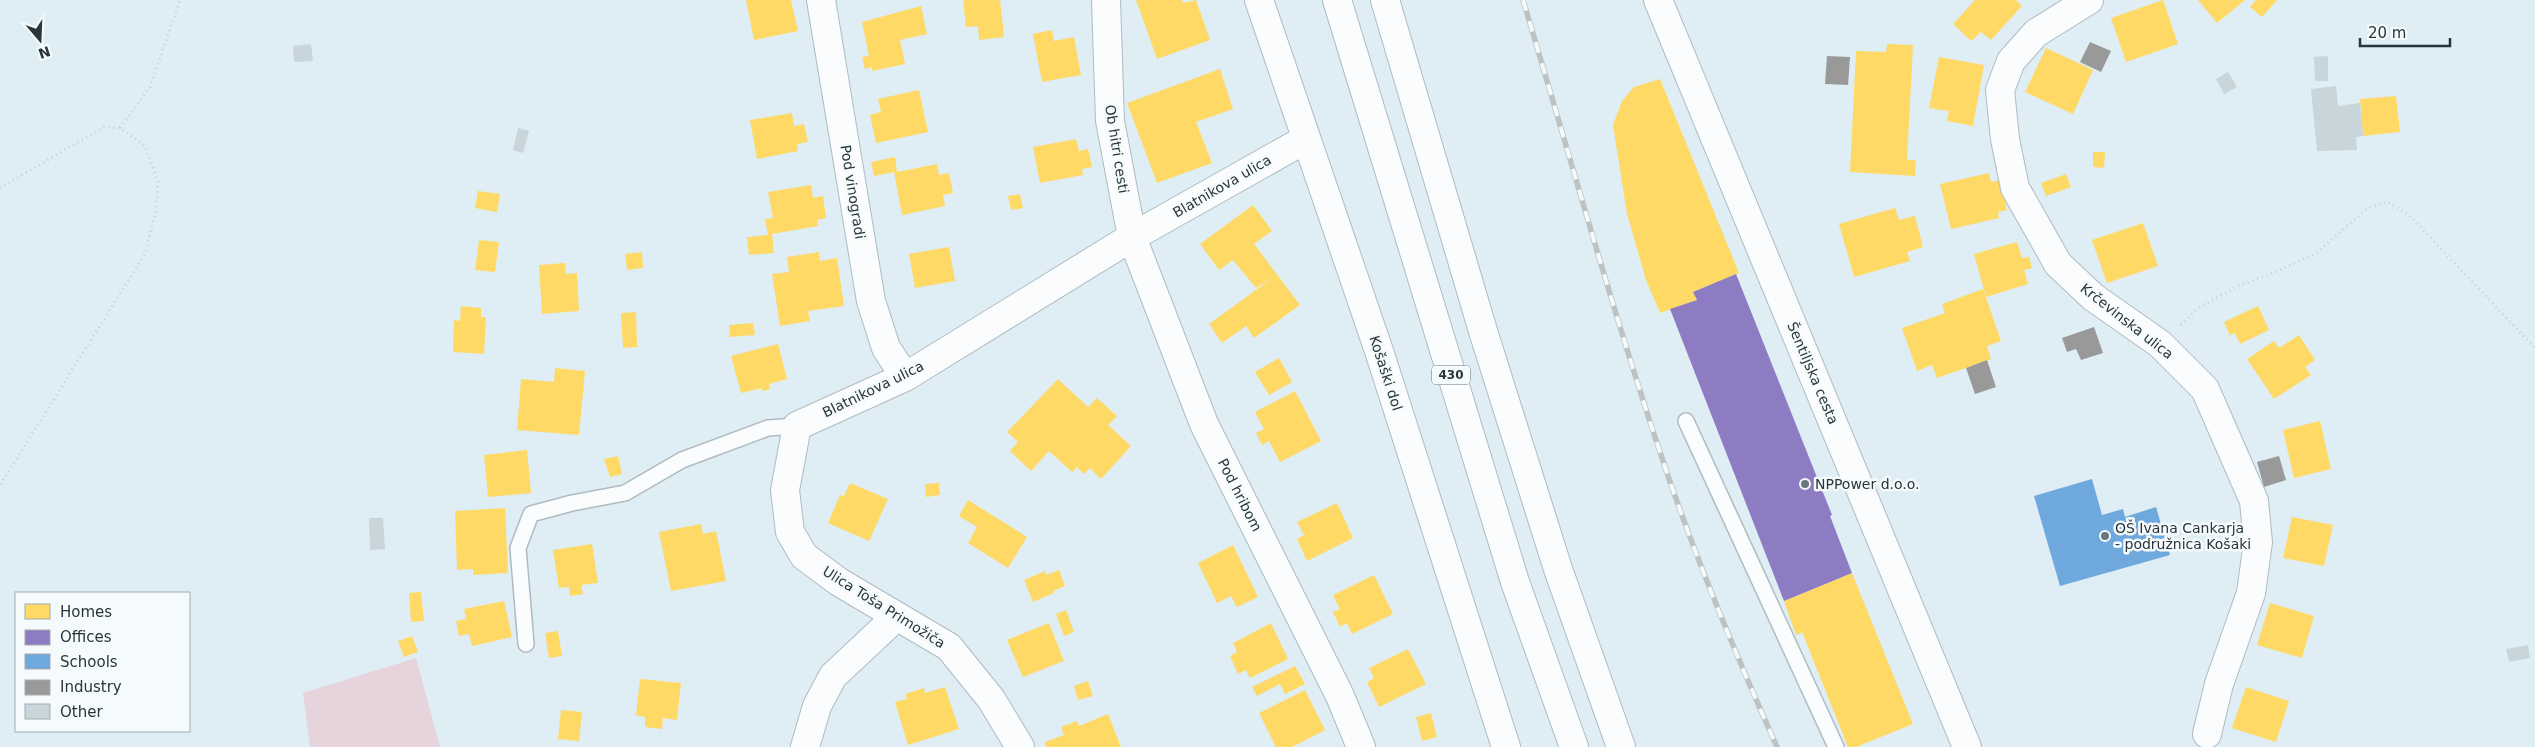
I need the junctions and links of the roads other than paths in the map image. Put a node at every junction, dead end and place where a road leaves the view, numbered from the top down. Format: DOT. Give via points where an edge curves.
graph roads {
  1 [pos="821,0"];
  2 [pos="1106,0"];
  3 [pos="1259,0"];
  4 [pos="1336,0"];
  5 [pos="1385,0"];
  6 [pos="1658,0"];
  7 [pos="2089,0"];
  8 [pos="1306,139"];
  9 [pos="1132,237"];
  10 [pos="905,377"];
  11 [pos="1686,421"];
  12 [pos="797,426"];
  13 [pos="896,618"];
  14 [pos="526,644"];
  15 [pos="2207,734"];
  16 [pos="804,747"];
  17 [pos="1020,747"];
  18 [pos="1361,747"];
  19 [pos="1506,747"];
  20 [pos="1574,747"];
  21 [pos="1621,747"];
  22 [pos="1836,747"];
  23 [pos="1967,747"];
  1 -- 10 [label="main road, Pod vinogradi" via="871,301 886,348"];
  2 -- 9 [label="main road, Ob hitri cesti" via="1110,121"];
  3 -- 8 [label="main road, Košaški dol"];
  4 -- 20 [label="main road, 430" via="1515,582"];
  5 -- 21 [label="main road" via="1558,569"];
  6 -- 23 [label="main road, Šentiljska cesta"];
  7 -- 15 [label="main road, Krčevinska ulica" via="2036,33 2011,61 2000,90 2005,139 2015,188 2058,264 2093,297 2160,344 2206,389 2254,501 2258,542 2251,593 2219,684"];
  8 -- 9 [label="main road, Blatnikova ulica"];
  8 -- 19 [label="main road, Košaški dol" via="1379,351"];
  9 -- 10 [label="main road, Blatnikova ulica"];
  9 -- 18 [label="main road, Pod hribom" via="1204,424 1340,696"];
  10 -- 12 [label="main road, Blatnikova ulica"];
  11 -- 22 [label="lane"];
  12 -- 13 [label="main road, Ulica Toša Primožiča" via="785,490 790,532 804,556"];
  12 -- 14 [label="lane, Blatnikova ulica" via="768,428 682,460 625,493 530,514 518,548"];
  13 -- 16 [label="main road" via="833,676 817,706"];
  13 -- 17 [label="main road, Ulica Toša Primožiča" via="949,647 991,700"];
}
